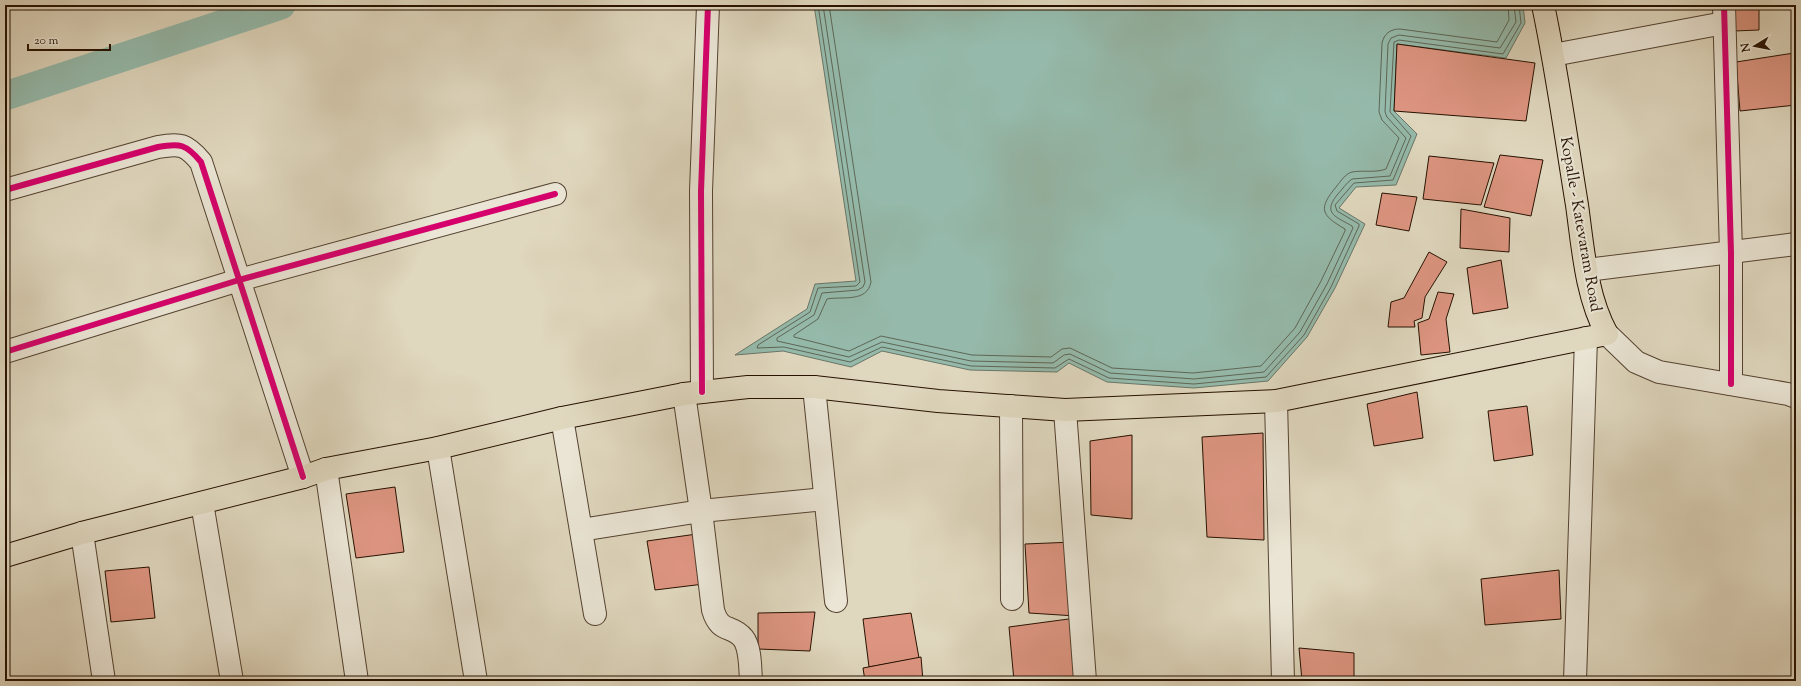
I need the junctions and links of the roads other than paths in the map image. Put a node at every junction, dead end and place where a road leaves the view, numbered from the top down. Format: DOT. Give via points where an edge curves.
graph roads {
  1 [pos="708,5"];
  2 [pos="1543,5"];
  3 [pos="1724,14"];
  4 [pos="1554,55"];
  5 [pos="5,190"];
  6 [pos="555,194"];
  7 [pos="1796,244"];
  8 [pos="1731,253"];
  9 [pos="1587,270"];
  10 [pos="239,280"];
  11 [pos="1607,334"];
  12 [pos="1586,338"];
  13 [pos="5,352"];
  14 [pos="1731,384"];
  15 [pos="814,387"];
  16 [pos="693,393"];
  17 [pos="1796,397"];
  18 [pos="1276,401"];
  19 [pos="1011,406"];
  20 [pos="1065,410"];
  21 [pos="562,418"];
  22 [pos="438,448"];
  23 [pos="326,469"];
  24 [pos="304,477"];
  25 [pos="825,499"];
  26 [pos="202,503"];
  27 [pos="701,511"];
  28 [pos="580,530"];
  29 [pos="82,533"];
  30 [pos="5,556"];
  31 [pos="1012,599"];
  32 [pos="836,601"];
  33 [pos="594,614"];
  34 [pos="104,681"];
  35 [pos="232,681"];
  36 [pos="356,681"];
  37 [pos="476,681"];
  38 [pos="751,681"];
  39 [pos="1085,681"];
  40 [pos="1283,681"];
  41 [pos="1575,681"];
  1 -- 16 [label="street"];
  2 -- 4 [label="main road, Kopalle - Katevaram Road"];
  3 -- 4 [label="street"];
  3 -- 8 [label="street"];
  4 -- 9 [label="main road, Kopalle - Katevaram Road"];
  5 -- 10 [label="street" via="158,147 174,144 190,149 200,162"];
  6 -- 10 [label="street"];
  7 -- 8 [label="street"];
  8 -- 9 [label="street"];
  8 -- 14 [label="street"];
  9 -- 11 [label="main road, Kopalle - Katevaram Road" via="1597,317"];
  10 -- 13 [label="street"];
  10 -- 24 [label="street"];
  11 -- 12 [label="main road"];
  11 -- 14 [label="street, Kopalle - Katevaram Road" via="1636,362 1659,372"];
  12 -- 18 [label="main road"];
  12 -- 41 [label="street"];
  14 -- 17 [label="street, Kopalle - Katevaram Road"];
  15 -- 16 [label="main road" via="748,388"];
  15 -- 19 [label="main road" via="938,401"];
  15 -- 25 [label="street"];
  16 -- 21 [label="main road"];
  16 -- 27 [label="street"];
  18 -- 20 [label="main road"];
  18 -- 40 [label="street"];
  19 -- 20 [label="main road"];
  19 -- 31 [label="street"];
  20 -- 39 [label="street"];
  21 -- 22 [label="main road"];
  21 -- 28 [label="street"];
  22 -- 23 [label="main road"];
  22 -- 37 [label="street"];
  23 -- 24 [label="main road"];
  23 -- 36 [label="street"];
  24 -- 26 [label="main road"];
  25 -- 27 [label="street"];
  25 -- 32 [label="street"];
  26 -- 29 [label="main road"];
  26 -- 35 [label="street"];
  27 -- 28 [label="street"];
  27 -- 38 [label="street" via="716,621 744,639 748,650"];
  28 -- 33 [label="street"];
  29 -- 30 [label="main road"];
  29 -- 34 [label="street"];
}
